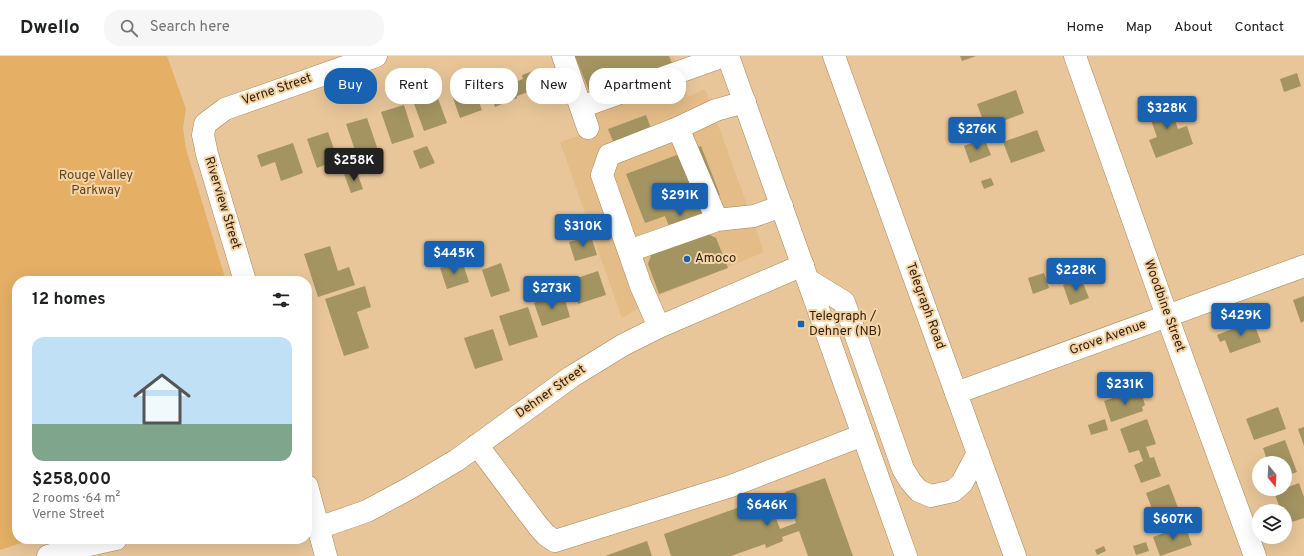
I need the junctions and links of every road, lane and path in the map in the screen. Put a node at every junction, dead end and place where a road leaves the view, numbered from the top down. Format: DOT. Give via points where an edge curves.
graph roads {
  1 [pos="376,56"];
  2 [pos="563,56"];
  3 [pos="724,56"];
  4 [pos="728,56"];
  5 [pos="834,56"];
  6 [pos="1075,56"];
  7 [pos="745,102"];
  8 [pos="205,124"];
  9 [pos="678,128"];
  10 [pos="782,206"];
  11 [pos="717,220"];
  12 [pos="629,252"];
  13 [pos="1304,266"];
  14 [pos="805,272"];
  15 [pos="244,276"];
  16 [pos="1167,316"];
  17 [pos="659,327"];
  18 [pos="956,393"];
  19 [pos="863,435"];
  20 [pos="477,445"];
  21 [pos="978,453"];
  22 [pos="313,527"];
  23 [pos="94,544"];
  24 [pos="48,556"];
  25 [pos="326,556"];
  26 [pos="906,556"];
  27 [pos="1015,556"];
  28 [pos="1255,556"];
  1 -- 8 [label="street, Verne Street" via="225,109"];
  2 -- 3 [label="street" via="584,118"];
  4 -- 7 [label="street"];
  5 -- 18 [label="street, Telegraph Road"];
  6 -- 16 [label="street, Woodbine Street"];
  7 -- 9 [label="street" via="716,110"];
  7 -- 10 [label="street"];
  8 -- 15 [label="street, Riverview Street" via="203,135 207,154"];
  9 -- 11 [label="street"];
  9 -- 12 [label="street" via="609,155 602,175"];
  10 -- 11 [label="street" via="754,216"];
  10 -- 14 [label="street"];
  11 -- 12 [label="street"];
  12 -- 17 [label="street"];
  13 -- 16 [label="street, Grove Avenue"];
  14 -- 17 [label="street, Dehner Street"];
  14 -- 19 [label="street"];
  14 -- 21 [label="street" via="844,302 903,469 919,491 931,496 953,491 962,483"];
  16 -- 18 [label="street, Grove Avenue"];
  16 -- 28 [label="street, Woodbine Street"];
  17 -- 20 [label="street, Dehner Street" via="623,345 571,377"];
  18 -- 21 [label="street, Telegraph Road"];
  19 -- 20 [label="street" via="731,486 555,541 538,526"];
  19 -- 26 [label="street"];
  20 -- 22 [label="street, Dehner Street" via="457,460 367,512"];
  21 -- 27 [label="street, Telegraph Road"];
  22 -- 25 [label="street"];
  23 -- 24 [label="street"];
}
